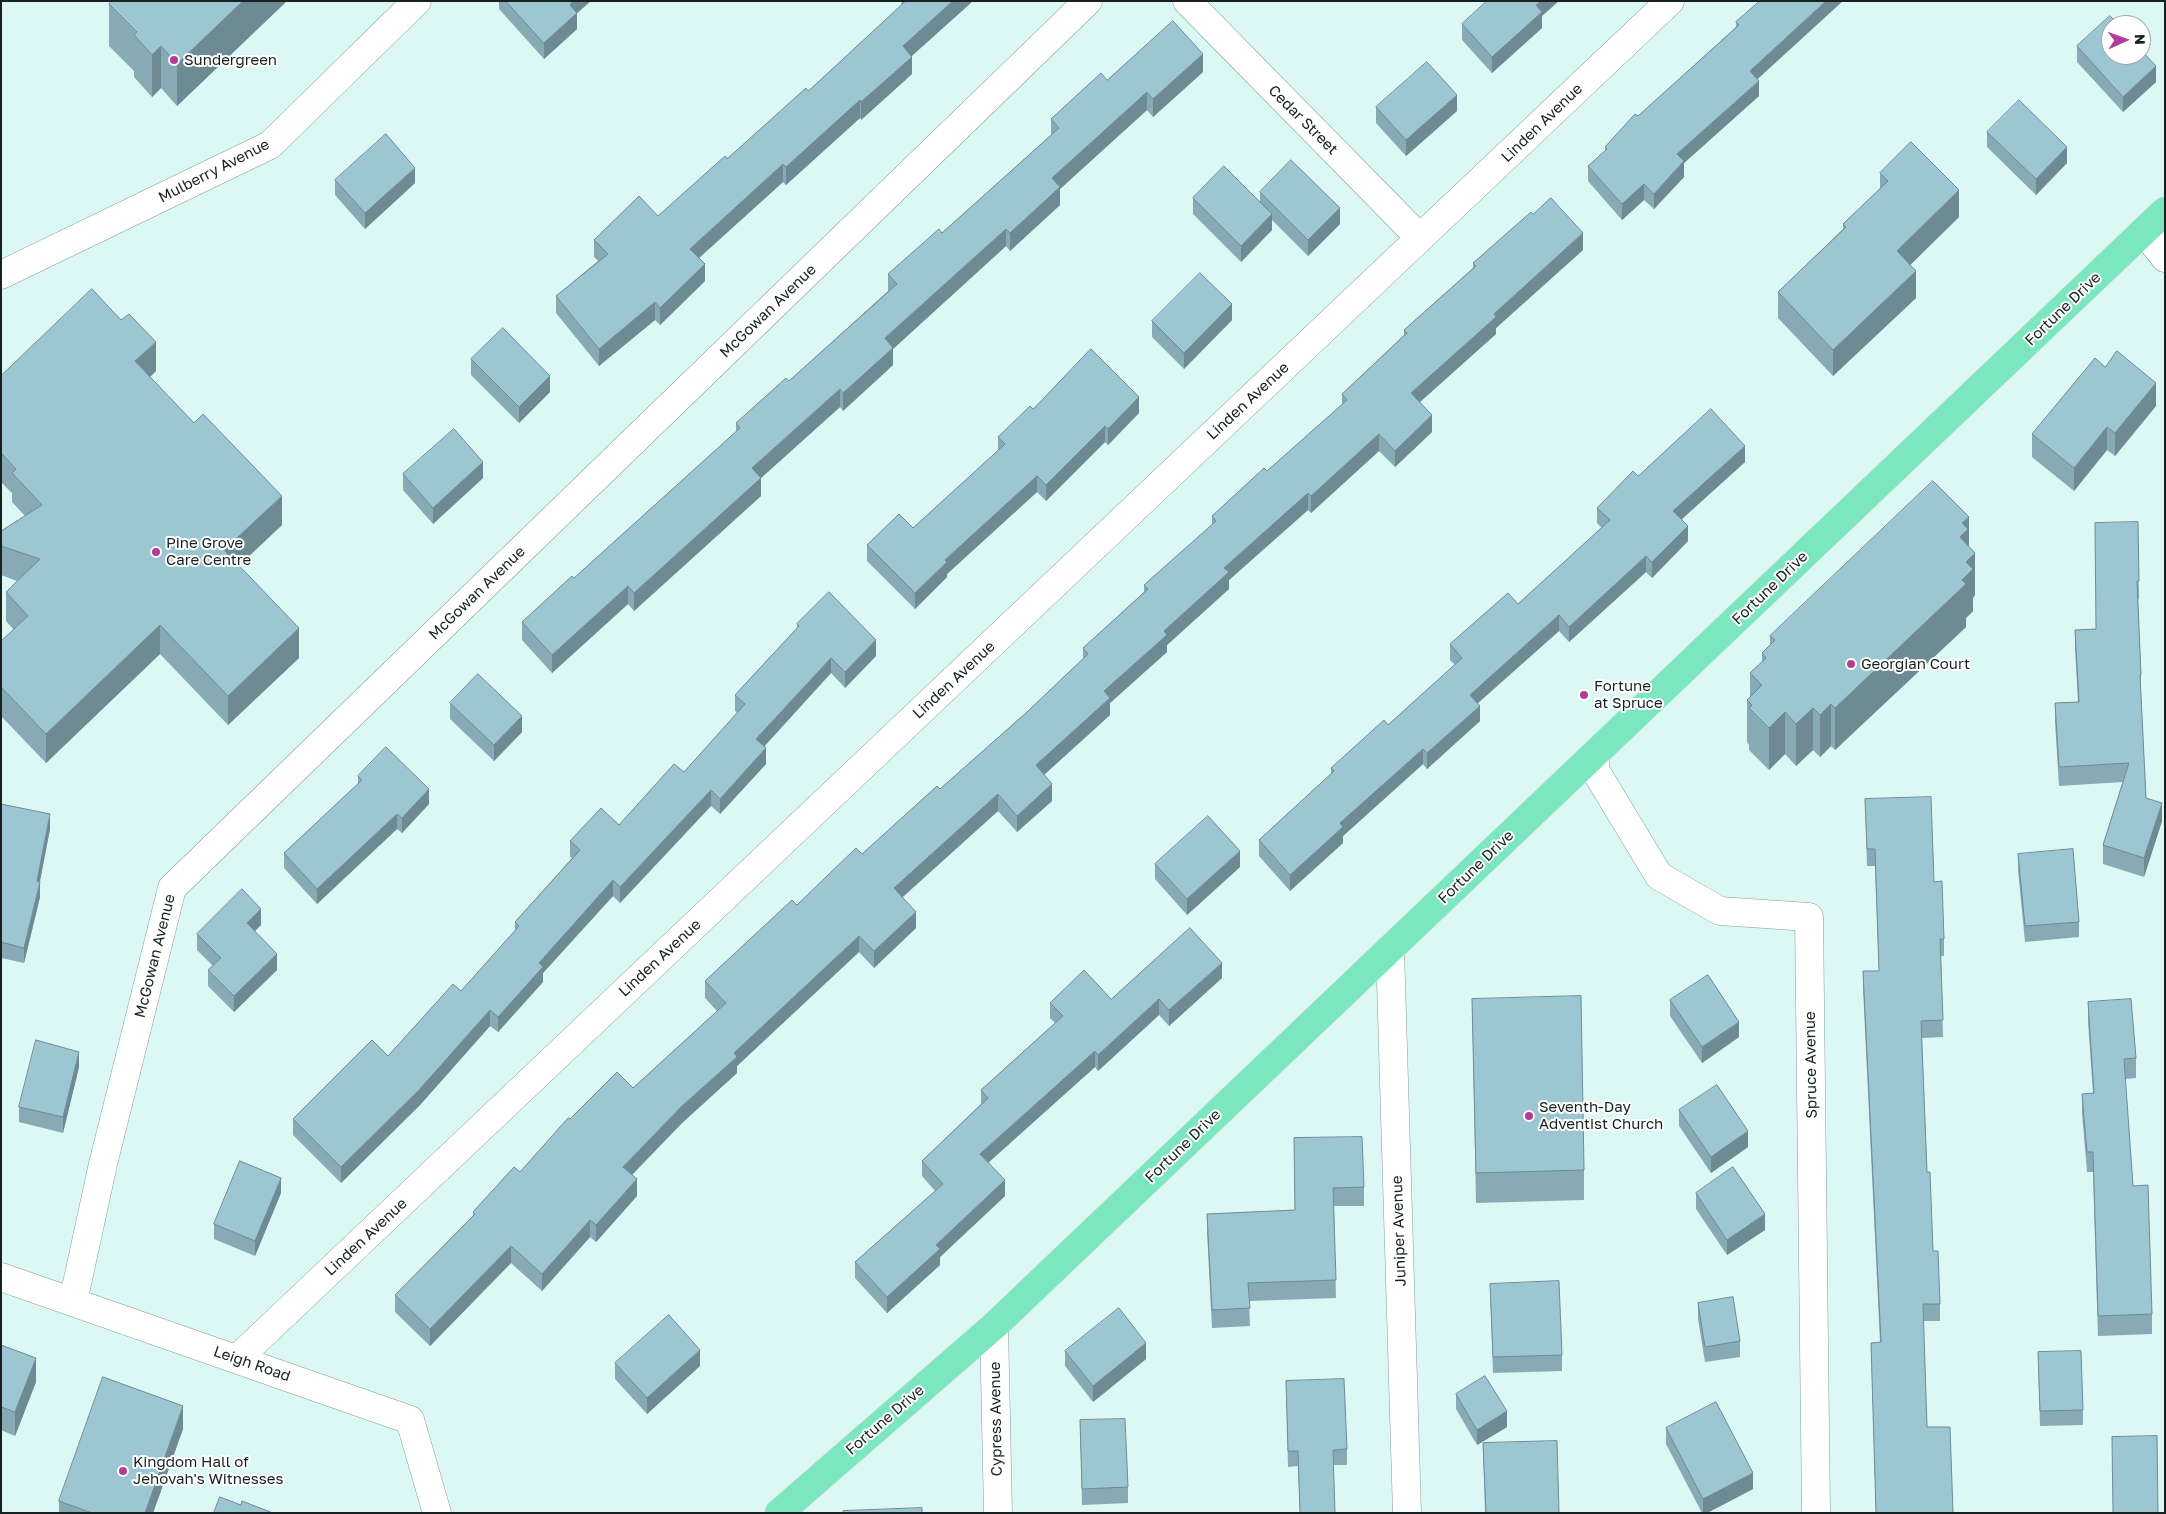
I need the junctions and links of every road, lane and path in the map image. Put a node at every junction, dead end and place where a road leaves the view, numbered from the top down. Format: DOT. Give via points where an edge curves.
graph roads {
  1 [pos="417,1"];
  2 [pos="1088,1"];
  3 [pos="1187,1"];
  4 [pos="1670,1"];
  5 [pos="2157,220"];
  6 [pos="1420,238"];
  7 [pos="2165,258"];
  8 [pos="1,275"];
  9 [pos="1596,753"];
  10 [pos="1390,949"];
  11 [pos="1,1277"];
  12 [pos="72,1302"];
  13 [pos="994,1326"];
  14 [pos="238,1358"];
  15 [pos="437,1513"];
  16 [pos="779,1513"];
  17 [pos="998,1513"];
  18 [pos="1407,1513"];
  19 [pos="1816,1513"];
  1 -- 8 [label="street, Mulberry Avenue" via="270,146"];
  2 -- 12 [label="street, McGowan Avenue" via="172,888"];
  3 -- 6 [label="street, Cedar Street"];
  4 -- 6 [label="street, Linden Avenue"];
  5 -- 7 [label="street" via="2151,240"];
  5 -- 9 [label="main road, Fortune Drive"];
  6 -- 14 [label="street, Linden Avenue"];
  9 -- 10 [label="main road, Fortune Drive"];
  9 -- 19 [label="street, Spruce Avenue" via="1595,770 1659,876 1720,911 1809,917"];
  10 -- 13 [label="main road, Fortune Drive"];
  10 -- 18 [label="street, Juniper Avenue"];
  11 -- 12 [label="street, Leigh Road"];
  12 -- 14 [label="street, Leigh Road"];
  13 -- 16 [label="main road, Fortune Drive"];
  13 -- 17 [label="street, Cypress Avenue"];
  14 -- 15 [label="street, Leigh Road" via="410,1420"];
}
